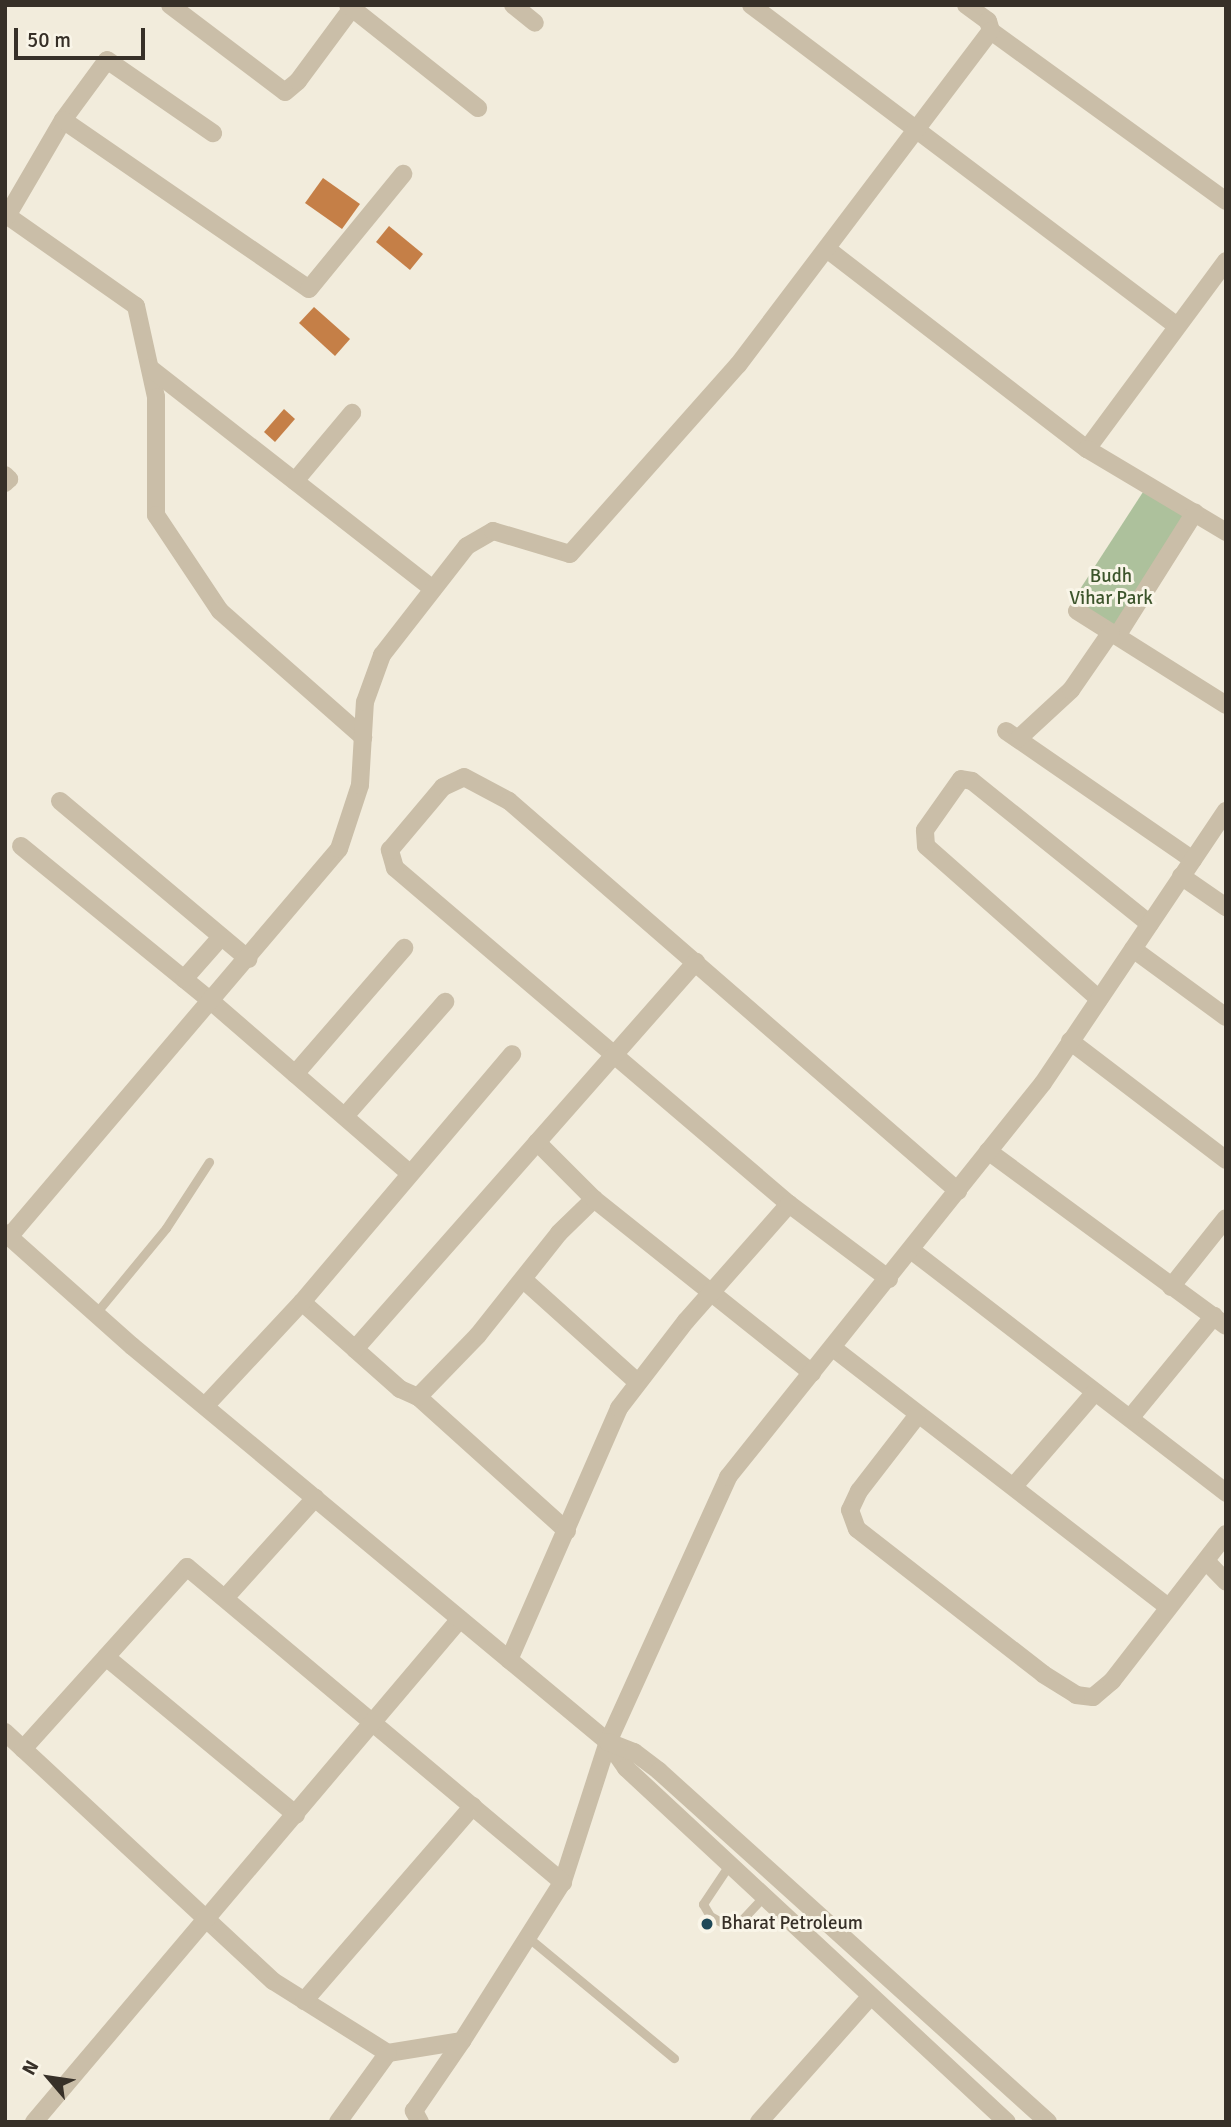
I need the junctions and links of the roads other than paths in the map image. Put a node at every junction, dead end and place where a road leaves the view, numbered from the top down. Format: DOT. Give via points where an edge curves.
graph roads {
  1 [pos="170,5"];
  2 [pos="513,5"];
  3 [pos="751,5"];
  4 [pos="966,5"];
  5 [pos="350,6"];
  6 [pos="535,23"];
  7 [pos="991,32"];
  8 [pos="478,108"];
  9 [pos="63,120"];
  10 [pos="213,133"];
  11 [pos="916,133"];
  12 [pos="402,174"];
  13 [pos="1226,201"];
  14 [pos="6,215"];
  15 [pos="827,249"];
  16 [pos="1226,261"];
  17 [pos="1177,326"];
  18 [pos="150,368"];
  19 [pos="352,413"];
  20 [pos="1087,449"];
  21 [pos="5,475"];
  22 [pos="295,481"];
  23 [pos="5,483"];
  24 [pos="1195,512"];
  25 [pos="1226,532"];
  26 [pos="433,589"];
  27 [pos="1077,611"];
  28 [pos="1114,634"];
  29 [pos="1226,705"];
  30 [pos="363,737"];
  31 [pos="60,801"];
  32 [pos="1226,811"];
  33 [pos="21,846"];
  34 [pos="1193,860"];
  35 [pos="1181,876"];
  36 [pos="1226,907"];
  37 [pos="1150,923"];
  38 [pos="221,937"];
  39 [pos="404,948"];
  40 [pos="1133,949"];
  41 [pos="248,959"];
  42 [pos="696,962"];
  43 [pos="184,979"];
  44 [pos="1099,999"];
  45 [pos="212,1002"];
  46 [pos="445,1002"];
  47 [pos="1226,1017"];
  48 [pos="1070,1041"];
  49 [pos="618,1053"];
  50 [pos="512,1054"];
  51 [pos="295,1074"];
  52 [pos="345,1115"];
  53 [pos="537,1142"];
  54 [pos="988,1152"];
  55 [pos="1226,1160"];
  56 [pos="209,1163"];
  57 [pos="408,1172"];
  58 [pos="958,1191"];
  59 [pos="594,1199"];
  60 [pos="789,1204"];
  61 [pos="1226,1218"];
  62 [pos="7,1235"];
  63 [pos="911,1250"];
  64 [pos="889,1279"];
  65 [pos="525,1281"];
  66 [pos="1171,1287"];
  67 [pos="713,1291"];
  68 [pos="302,1301"];
  69 [pos="96,1313"];
  70 [pos="1220,1321"];
  71 [pos="833,1348"];
  72 [pos="355,1349"];
  73 [pos="812,1373"];
  74 [pos="637,1382"];
  75 [pos="1095,1392"];
  76 [pos="418,1397"];
  77 [pos="205,1406"];
  78 [pos="917,1416"];
  79 [pos="1131,1417"];
  80 [pos="1014,1486"];
  81 [pos="1226,1493"];
  82 [pos="315,1498"];
  83 [pos="567,1531"];
  84 [pos="1226,1534"];
  85 [pos="1206,1561"];
  86 [pos="1226,1582"];
  87 [pos="225,1598"];
  88 [pos="1168,1607"];
  89 [pos="460,1619"];
  90 [pos="106,1657"];
  91 [pos="509,1660"];
  92 [pos="374,1721"];
  93 [pos="5,1732"];
  94 [pos="608,1742"];
  95 [pos="23,1749"];
  96 [pos="473,1806"];
  97 [pos="296,1815"];
  98 [pos="729,1865"];
  99 [pos="563,1882"];
  100 [pos="763,1897"];
  101 [pos="207,1921"];
  102 [pos="530,1939"];
  103 [pos="886,1978"];
  104 [pos="870,1997"];
  105 [pos="304,2001"];
  106 [pos="462,2041"];
  107 [pos="388,2053"];
  108 [pos="674,2058"];
  109 [pos="768,2118"];
  110 [pos="34,2122"];
  111 [pos="338,2122"];
  112 [pos="421,2122"];
  113 [pos="1007,2122"];
  114 [pos="1048,2122"];
  1 -- 5 [label="street" via="285,92 298,81"];
  2 -- 6 [label="street"];
  3 -- 11 [label="street"];
  4 -- 7 [label="street" via="988,21"];
  5 -- 8 [label="street"];
  7 -- 11 [label="street"];
  7 -- 13 [label="street"];
  9 -- 10 [label="street" via="107,60"];
  9 -- 12 [label="street" via="309,289"];
  9 -- 14 [label="street"];
  11 -- 15 [label="street"];
  11 -- 17 [label="street" via="964,162"];
  14 -- 18 [label="street" via="136,306"];
  15 -- 20 [label="street"];
  15 -- 26 [label="street" via="738,365 570,554 493,531 467,546"];
  16 -- 17 [label="street"];
  17 -- 20 [label="street"];
  18 -- 22 [label="street"];
  18 -- 30 [label="street" via="156,397 156,515 220,611"];
  19 -- 22 [label="street"];
  20 -- 24 [label="street"];
  21 -- 23 [label="street" via="9,478"];
  22 -- 26 [label="street"];
  24 -- 25 [label="street"];
  24 -- 28 [label="street"];
  26 -- 30 [label="street" via="382,655 365,702"];
  27 -- 28 [label="street"];
  28 -- 29 [label="street"];
  28 -- 34 [label="street" via="1071,690 1012,735"];
  30 -- 41 [label="street" via="360,785 339,849"];
  31 -- 38 [label="street"];
  32 -- 34 [label="street"];
  33 -- 43 [label="street"];
  34 -- 35 [label="street"];
  35 -- 36 [label="street"];
  35 -- 37 [label="street"];
  37 -- 40 [label="street"];
  37 -- 44 [label="street" via="972,781 961,779 925,830 926,846"];
  38 -- 41 [label="street"];
  38 -- 43 [label="street"];
  39 -- 51 [label="street"];
  40 -- 44 [label="street"];
  40 -- 47 [label="street"];
  41 -- 45 [label="street"];
  42 -- 49 [label="street"];
  42 -- 49 [label="street" via="533,821 474,781 455,779 405,827 390,850 396,868"];
  42 -- 58 [label="street"];
  43 -- 45 [label="street"];
  44 -- 48 [label="street"];
  45 -- 51 [label="street"];
  45 -- 62 [label="street"];
  46 -- 52 [label="street"];
  48 -- 54 [label="street"];
  48 -- 55 [label="street"];
  49 -- 53 [label="street"];
  49 -- 60 [label="street"];
  50 -- 57 [label="street"];
  51 -- 52 [label="street"];
  52 -- 57 [label="street"];
  53 -- 59 [label="street"];
  53 -- 72 [label="street"];
  54 -- 58 [label="street"];
  54 -- 66 [label="street"];
  56 -- 69 [label="lane" via="166,1228"];
  57 -- 68 [label="street"];
  58 -- 63 [label="street"];
  59 -- 65 [label="street" via="559,1233"];
  59 -- 67 [label="street"];
  60 -- 64 [label="street"];
  60 -- 67 [label="street"];
  61 -- 66 [label="street"];
  62 -- 69 [label="street"];
  63 -- 64 [label="street"];
  63 -- 75 [label="street"];
  64 -- 71 [label="street"];
  65 -- 74 [label="street"];
  65 -- 76 [label="street"];
  66 -- 70 [label="street"];
  67 -- 73 [label="street"];
  67 -- 74 [label="street"];
  68 -- 72 [label="street"];
  68 -- 77 [label="street"];
  69 -- 77 [label="street"];
  70 -- 79 [label="street"];
  71 -- 73 [label="street"];
  71 -- 78 [label="street"];
  72 -- 76 [label="street" via="400,1389"];
  73 -- 94 [label="street" via="728,1477"];
  74 -- 83 [label="street" via="602,1441"];
  75 -- 79 [label="street"];
  75 -- 80 [label="street"];
  76 -- 83 [label="street"];
  77 -- 82 [label="street"];
  78 -- 80 [label="street"];
  78 -- 88 [label="street" via="859,1491 850,1510 857,1529 1042,1674 1076,1695 1093,1697 1112,1681"];
  79 -- 81 [label="street"];
  80 -- 88 [label="street"];
  82 -- 87 [label="street"];
  82 -- 89 [label="street"];
  83 -- 91 [label="street"];
  84 -- 85 [label="street"];
  85 -- 86 [label="street"];
  85 -- 88 [label="street"];
  87 -- 90 [label="street" via="187,1567"];
  87 -- 92 [label="street"];
  89 -- 91 [label="street"];
  89 -- 92 [label="street"];
  90 -- 95 [label="street"];
  90 -- 97 [label="street"];
  91 -- 94 [label="street"];
  92 -- 96 [label="street"];
  92 -- 97 [label="street"];
  93 -- 95 [label="street"];
  94 -- 98 [label="street" via="626,1768"];
  94 -- 99 [label="street"];
  94 -- 103 [label="street" via="634,1752 659,1771"];
  95 -- 101 [label="street"];
  96 -- 99 [label="street"];
  96 -- 105 [label="street"];
  97 -- 101 [label="street"];
  98 -- 100 [label="street"];
  98 -- 100 [label="lane" via="703,1904 710,1916 728,1926 737,1925"];
  99 -- 102 [label="street"];
  100 -- 104 [label="street"];
  101 -- 105 [label="street" via="273,1981"];
  101 -- 110 [label="street"];
  102 -- 106 [label="street"];
  102 -- 108 [label="lane"];
  103 -- 104 [label="street"];
  103 -- 114 [label="street"];
  104 -- 109 [label="street"];
  104 -- 113 [label="street"];
  105 -- 107 [label="street"];
  106 -- 107 [label="street"];
  106 -- 112 [label="street" via="414,2111"];
  107 -- 111 [label="street"];
}
